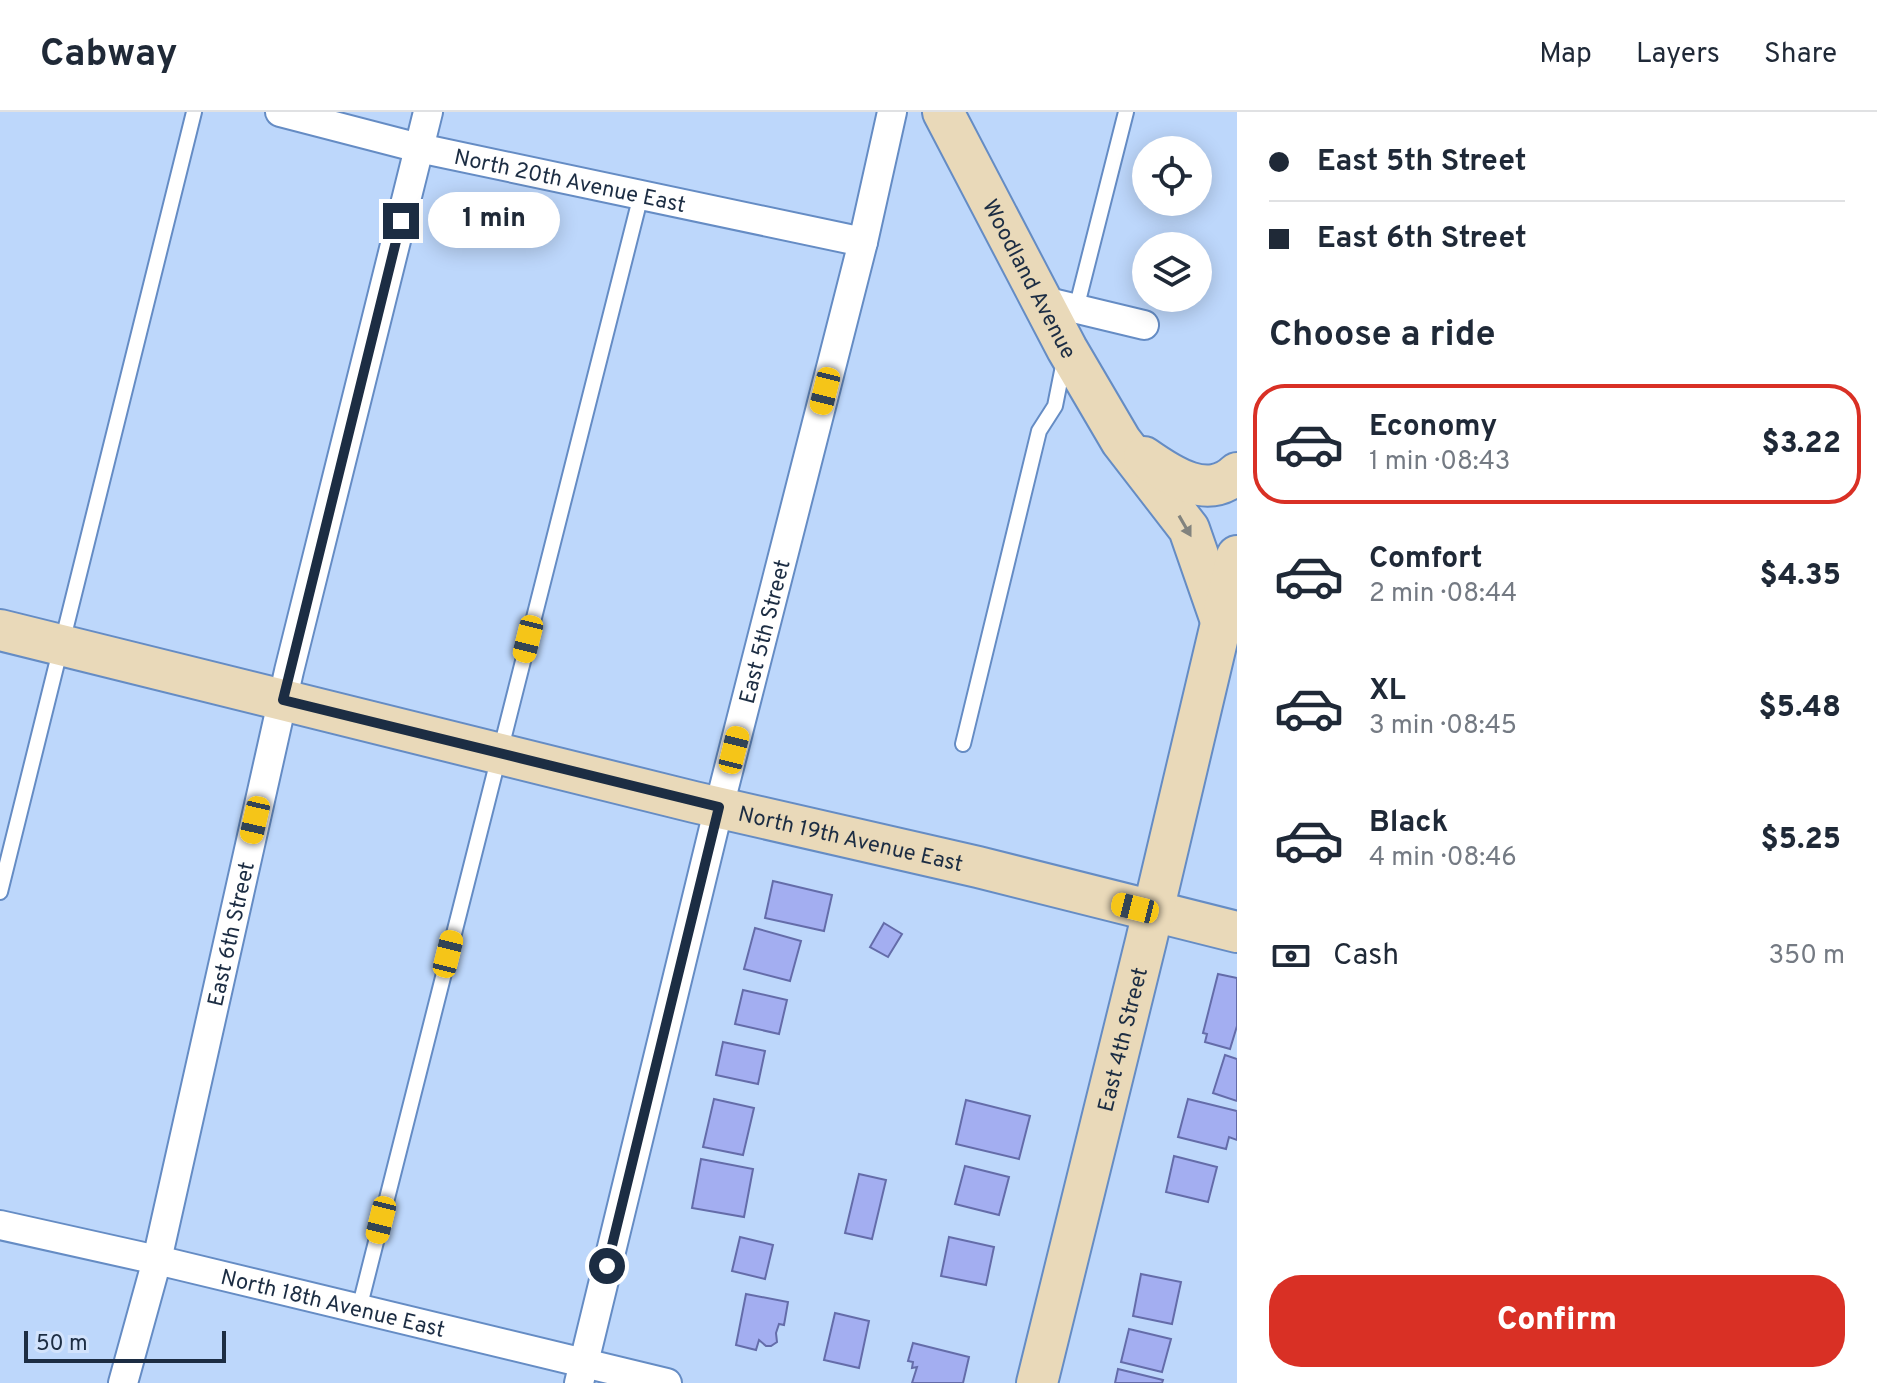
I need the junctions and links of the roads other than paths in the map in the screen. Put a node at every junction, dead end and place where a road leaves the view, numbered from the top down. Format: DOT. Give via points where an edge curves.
graph roads {
  1 [pos="194,112"];
  2 [pos="280,112"];
  3 [pos="428,112"];
  4 [pos="892,112"];
  5 [pos="943,112"];
  6 [pos="1126,112"];
  7 [pos="419,148"];
  8 [pos="641,195"];
  9 [pos="863,242"];
  10 [pos="1058,304"];
  11 [pos="1144,325"];
  12 [pos="1067,349"];
  13 [pos="1121,441"];
  14 [pos="1237,473"];
  15 [pos="1237,556"];
  16 [pos="1221,621"];
  17 [pos="0,630"];
  18 [pos="60,645"];
  19 [pos="283,700"];
  20 [pos="963,744"];
  21 [pos="498,753"];
  22 [pos="719,807"];
  23 [pos="0,892"];
  24 [pos="1153,913"];
  25 [pos="1237,932"];
  26 [pos="0,1225"];
  27 [pos="157,1260"];
  28 [pos="359,1309"];
  29 [pos="581,1373"];
  30 [pos="123,1383"];
  31 [pos="667,1383"];
  32 [pos="1037,1383"];
  1 -- 18 [label="lane"];
  2 -- 7 [label="street, North 20th Avenue East"];
  3 -- 7 [label="street, East 6th Street"];
  4 -- 9 [label="street, East 5th Street"];
  5 -- 10 [label="main road, Woodland Avenue"];
  6 -- 10 [label="lane"];
  7 -- 8 [label="street, North 20th Avenue East"];
  7 -- 19 [label="street, East 6th Street"];
  8 -- 9 [label="street, North 20th Avenue East"];
  8 -- 21 [label="lane"];
  9 -- 22 [label="street, East 5th Street"];
  10 -- 11 [label="street"];
  10 -- 12 [label="main road, Woodland Avenue"];
  12 -- 13 [label="main road, Woodland Avenue"];
  12 -- 20 [label="lane" via="1055,406 1039,431"];
  13 -- 14 [label="main road, Woodland Avenue" via="1173,478 1210,487 1226,484"];
  13 -- 16 [label="main road, Woodland Avenue, one-way" via="1189,529"];
  15 -- 16 [label="main road, East 4th Street"];
  16 -- 24 [label="main road, East 4th Street"];
  17 -- 18 [label="main road, North 19th Avenue East"];
  18 -- 19 [label="main road, North 19th Avenue East"];
  18 -- 23 [label="lane"];
  19 -- 21 [label="main road, North 19th Avenue East"];
  19 -- 27 [label="street, East 6th Street"];
  21 -- 22 [label="main road, North 19th Avenue East"];
  21 -- 28 [label="lane"];
  22 -- 24 [label="main road, North 19th Avenue East"];
  22 -- 29 [label="street, East 5th Street"];
  24 -- 25 [label="main road, North 19th Avenue East"];
  24 -- 32 [label="main road, East 4th Street"];
  26 -- 27 [label="street, North 18th Avenue East"];
  27 -- 28 [label="street, North 18th Avenue East"];
  27 -- 30 [label="street, East 6th Street"];
  28 -- 29 [label="street, North 18th Avenue East"];
  29 -- 31 [label="street, North 18th Avenue East"];
}
